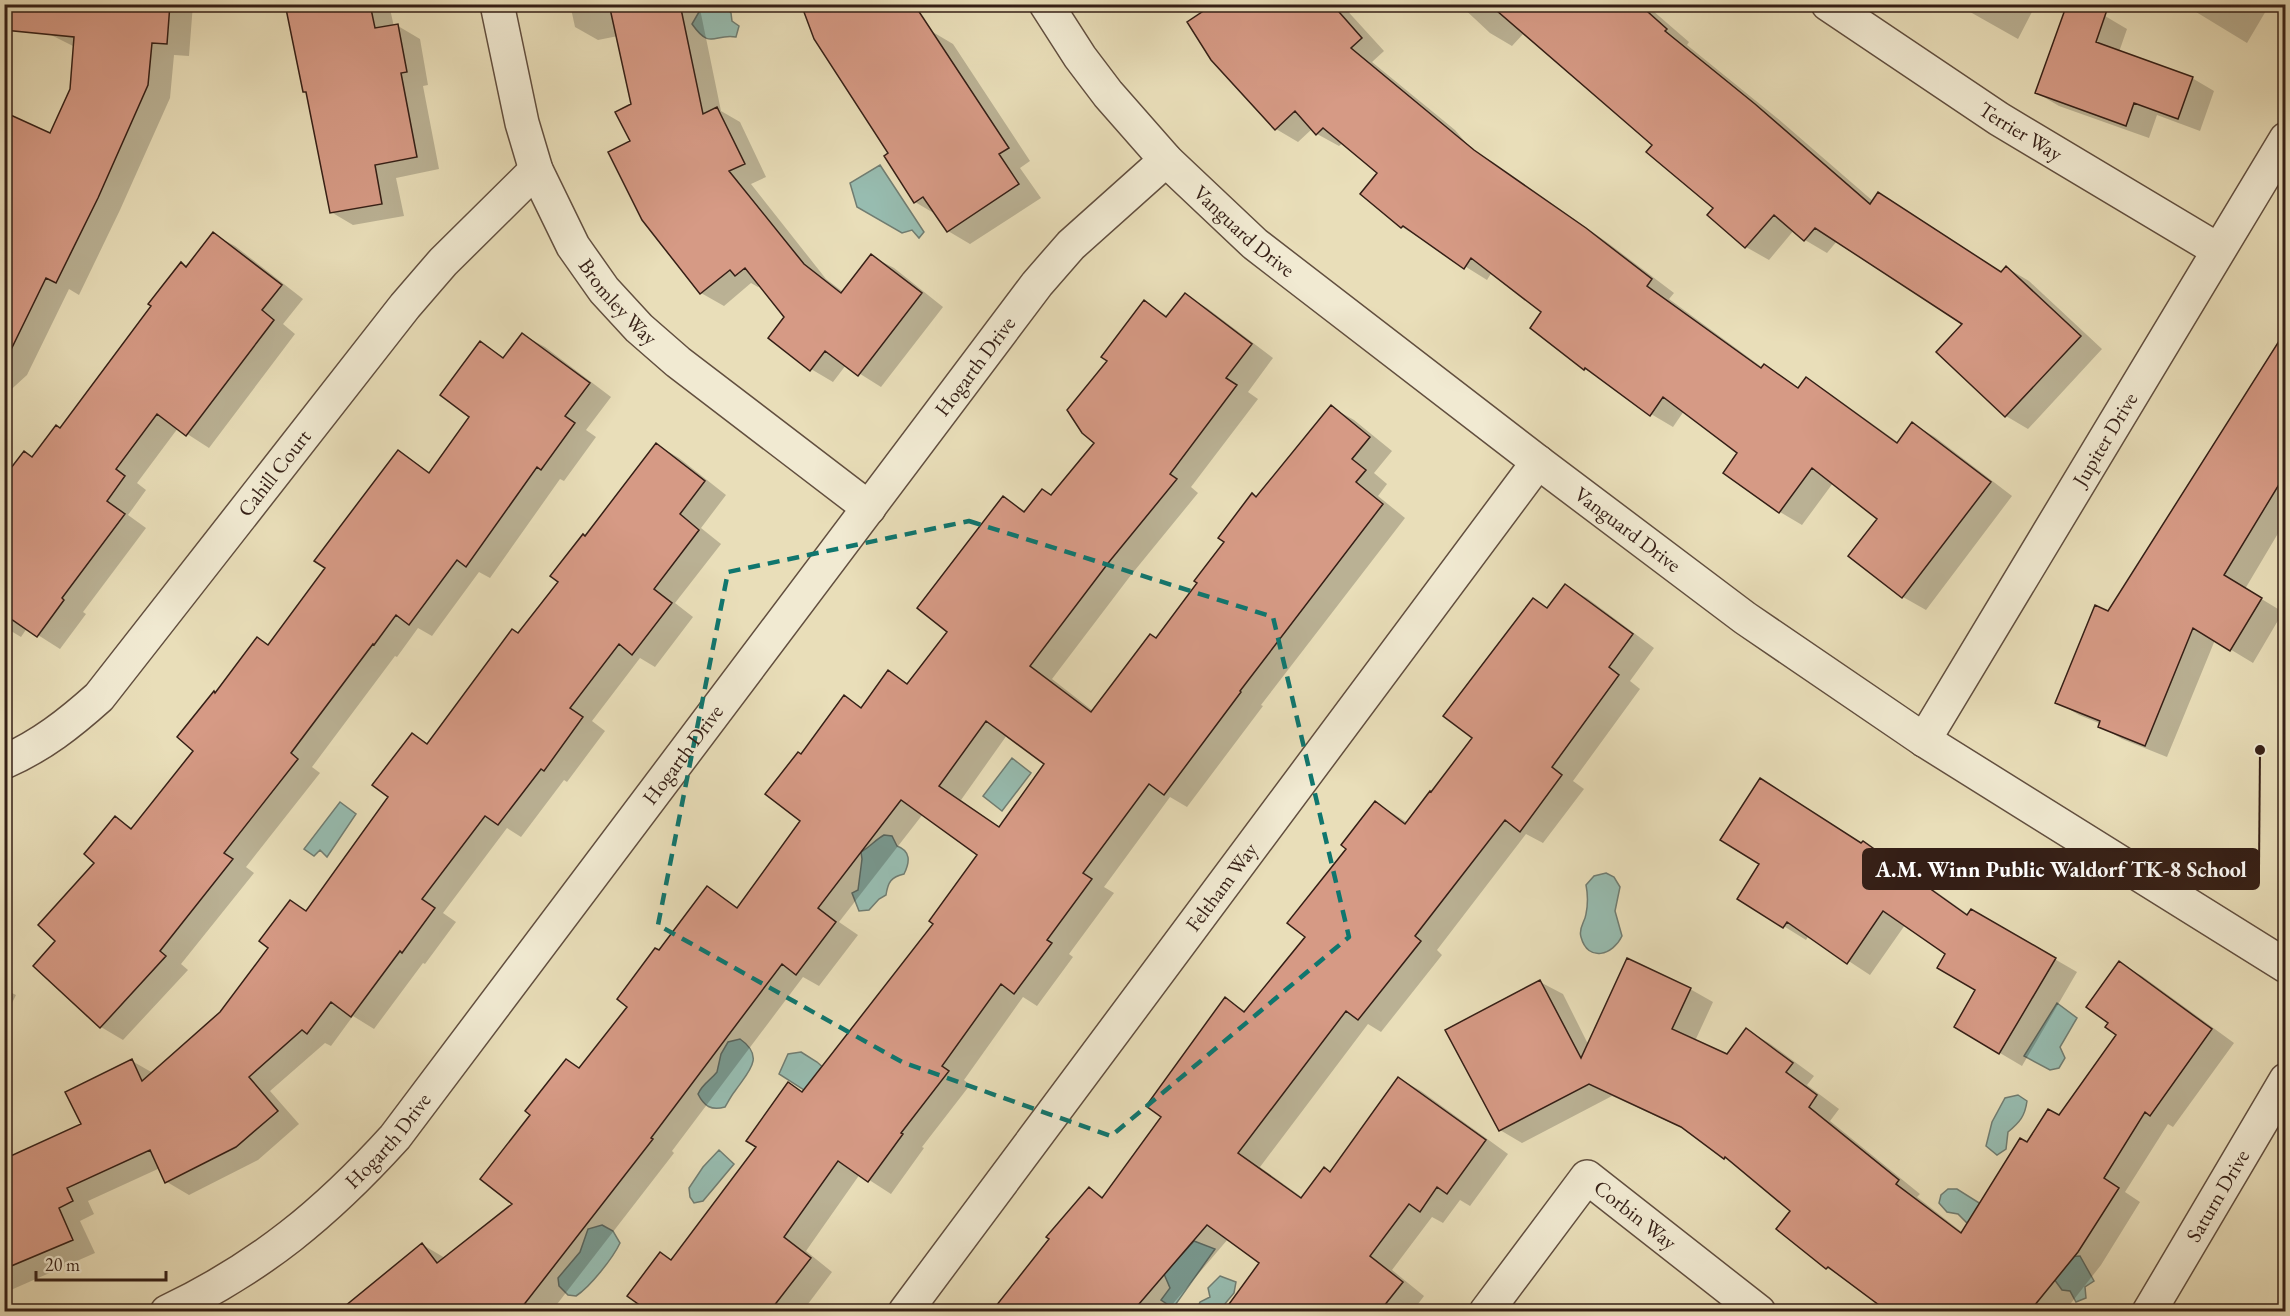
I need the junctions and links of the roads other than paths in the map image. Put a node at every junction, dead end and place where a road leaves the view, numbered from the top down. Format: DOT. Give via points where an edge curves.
graph roads {
  1 [pos="497,4"];
  2 [pos="1046,4"];
  3 [pos="1828,4"];
  4 [pos="2286,139"];
  5 [pos="1166,160"];
  6 [pos="536,170"];
  7 [pos="2218,250"];
  8 [pos="1538,462"];
  9 [pos="869,508"];
  10 [pos="1924,740"];
  11 [pos="4,762"];
  12 [pos="2286,966"];
  13 [pos="2286,1080"];
  14 [pos="177,1309"];
  15 [pos="905,1311"];
  16 [pos="1486,1311"];
  17 [pos="1759,1311"];
  18 [pos="2149,1311"];
  1 -- 6 [label="street, Bromley Way"];
  2 -- 5 [label="street, Vanguard Drive" via="1108,94"];
  3 -- 7 [label="street, Terrier Way" via="1999,120"];
  4 -- 7 [label="street, Jupiter Drive"];
  5 -- 8 [label="street, Vanguard Drive" via="1255,244"];
  5 -- 9 [label="street, Hogarth Drive" via="1071,245 1037,284"];
  6 -- 9 [label="street, Bromley Way" via="573,246 604,290 639,328"];
  6 -- 11 [label="street, Cahill Court" via="443,262 405,306 99,697 65,727"];
  7 -- 10 [label="street, Jupiter Drive"];
  8 -- 10 [label="street, Vanguard Drive" via="1745,618"];
  8 -- 15 [label="street, Feltham Way"];
  9 -- 14 [label="street, Hogarth Drive" via="395,1137 317,1217 225,1282"];
  10 -- 12 [label="street, Vanguard Drive"];
  13 -- 18 [label="street, Saturn Drive"];
  16 -- 17 [label="street, Corbin Way" via="1587,1177"];
}
